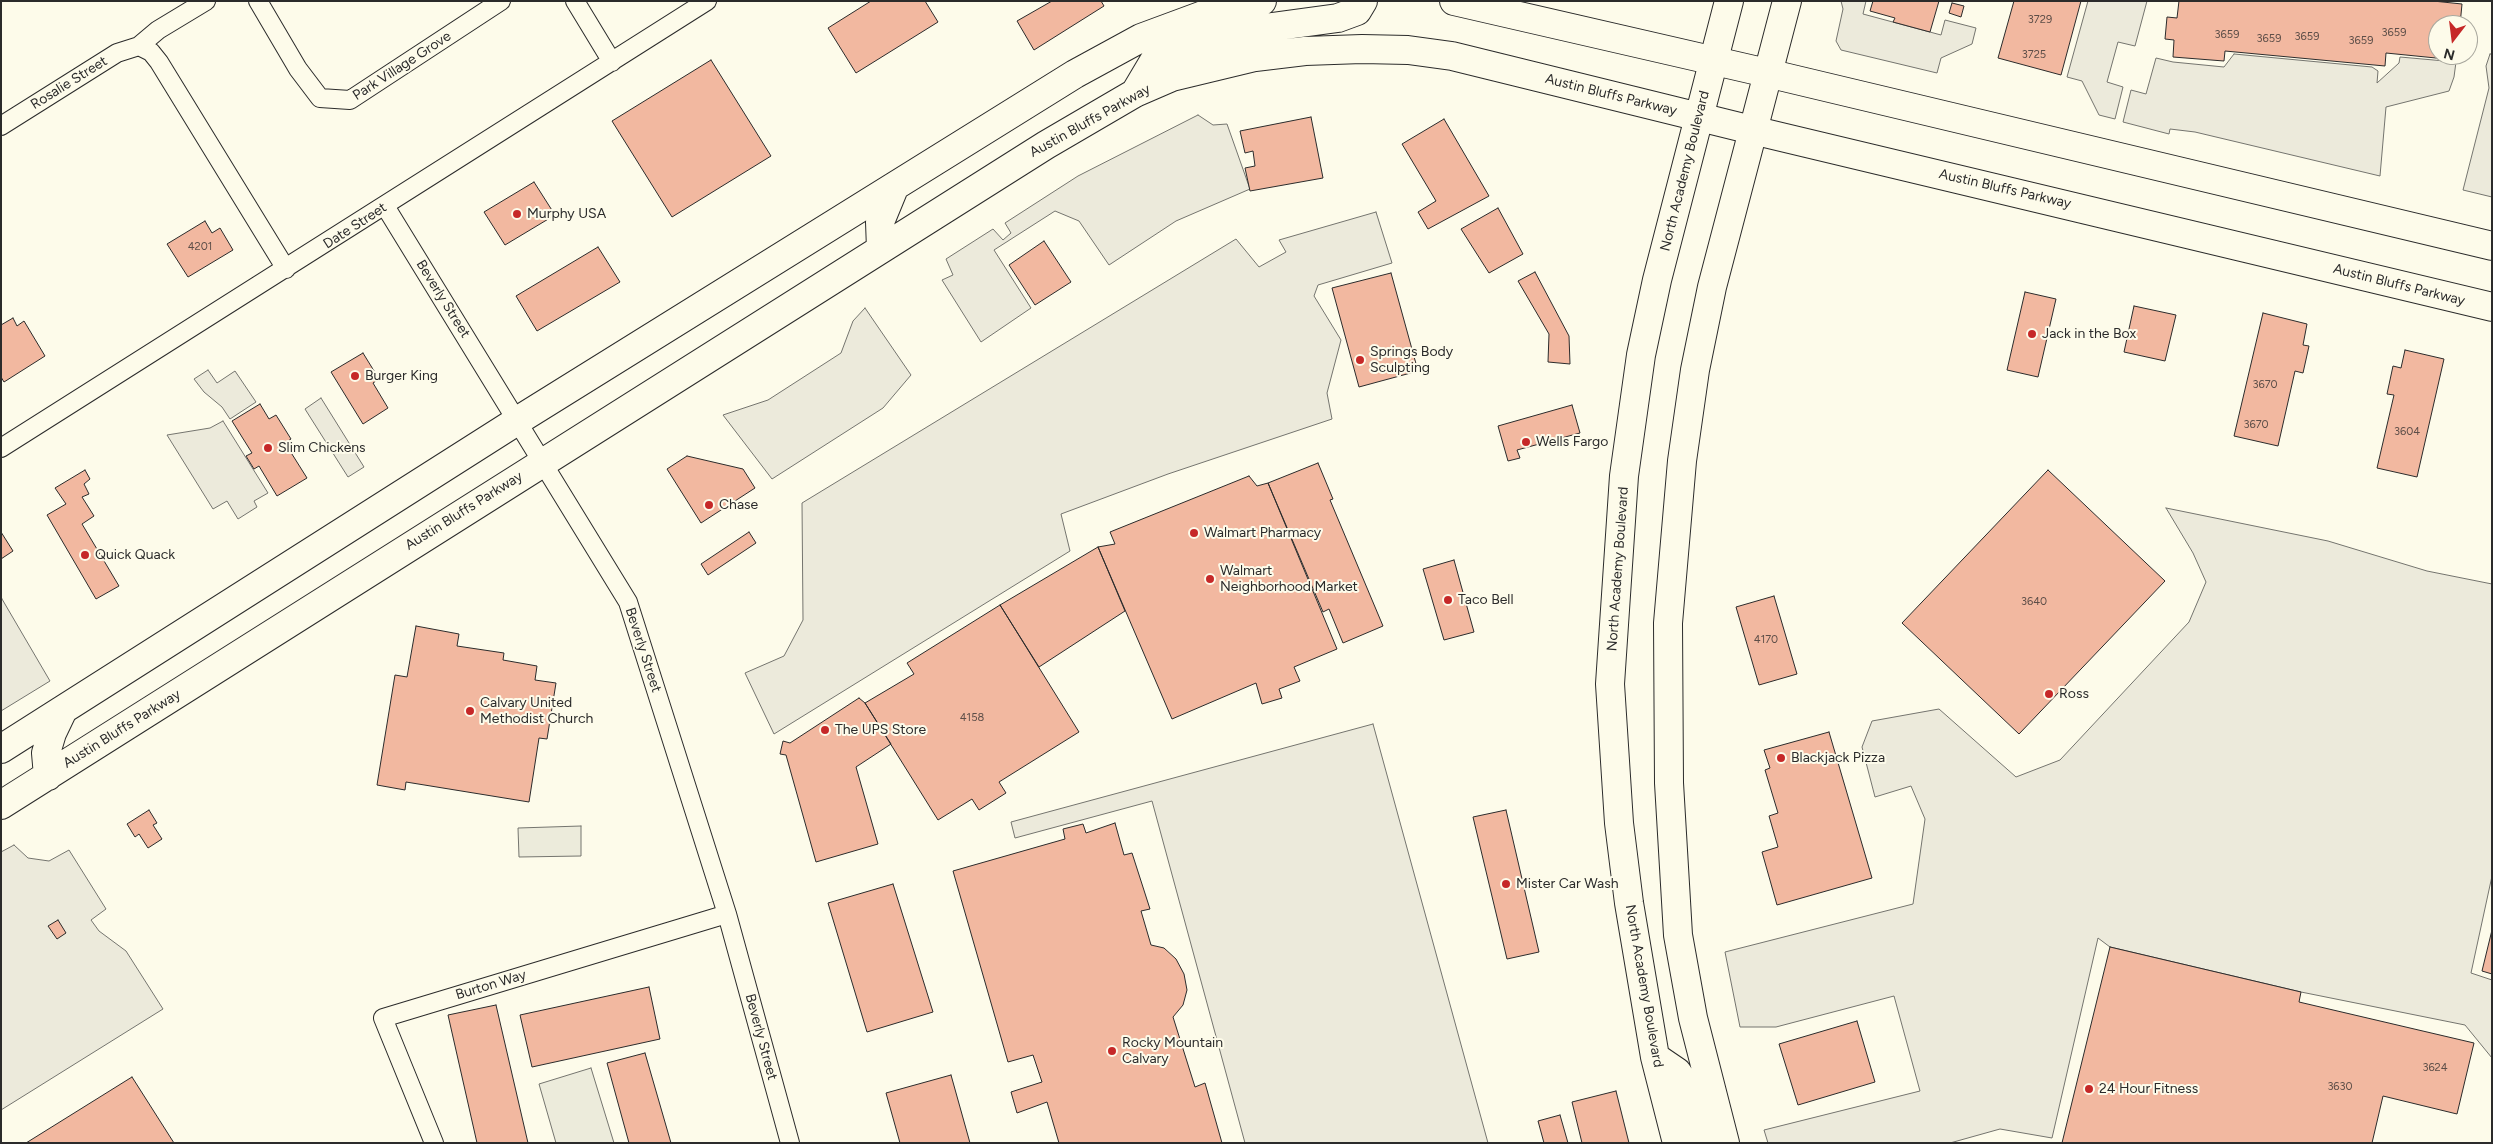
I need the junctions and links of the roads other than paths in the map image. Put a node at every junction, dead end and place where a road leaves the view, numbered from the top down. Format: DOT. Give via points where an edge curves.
graph roads {
  1 [pos="206,1"];
  2 [pos="258,1"];
  3 [pos="501,1"];
  4 [pos="576,1"];
  5 [pos="707,1"];
  6 [pos="1262,1"];
  7 [pos="1363,1"];
  8 [pos="1454,1"];
  9 [pos="1729,1"];
  10 [pos="1787,1"];
  11 [pos="139,46"];
  12 [pos="612,62"];
  13 [pos="1713,62"];
  14 [pos="1767,73"];
  15 [pos="1135,93"];
  16 [pos="1699,117"];
  17 [pos="1,126"];
  18 [pos="1752,130"];
  19 [pos="894,188"];
  20 [pos="385,206"];
  21 [pos="2492,246"];
  22 [pos="881,249"];
  23 [pos="286,269"];
  24 [pos="2492,307"];
  25 [pos="518,422"];
  26 [pos="1,448"];
  27 [pos="543,461"];
  28 [pos="63,710"];
  29 [pos="1,749"];
  30 [pos="48,776"];
  31 [pos="1,805"];
  32 [pos="727,914"];
  33 [pos="1656,1058"];
  34 [pos="434,1143"];
  35 [pos="790,1143"];
  36 [pos="1678,1143"];
  37 [pos="1702,1143"];
  38 [pos="1725,1143"];
  1 -- 11 [label="street" via="158,30"];
  2 -- 3 [label="street, Park Village Grove" via="298,69 320,98 350,100"];
  4 -- 12 [label="street"];
  5 -- 12 [label="street, Date Street"];
  6 -- 19 [label="main road" via="1206,14 1141,38 1075,74"];
  7 -- 15 [label="main road" via="1357,10 1338,18 1257,29 1209,41 1154,62"];
  8 -- 13 [label="main road"];
  9 -- 13 [label="main road, North Academy Boulevard"];
  10 -- 14 [label="main road"];
  11 -- 17 [label="street, Rosalie Street" via="117,53"];
  11 -- 23 [label="street" via="151,52 159,62"];
  12 -- 20 [label="street, Date Street"];
  13 -- 14 [label="main road"];
  13 -- 16 [label="main road, North Academy Boulevard"];
  14 -- 18 [label="main road"];
  14 -- 21 [label="main road"];
  15 -- 16 [label="main road, Austin Bluffs Parkway" via="1172,77 1255,57 1305,51 1408,50 1452,56"];
  15 -- 22 [label="main road, Austin Bluffs Parkway"];
  16 -- 18 [label="main road, Austin Bluffs Parkway"];
  16 -- 33 [label="main road, North Academy Boulevard" via="1641,355 1624,476 1610,684 1619,823"];
  18 -- 24 [label="main road, Austin Bluffs Parkway"];
  18 -- 38 [label="main road" via="1712,287 1696,370 1682,461 1668,623 1669,783 1678,935 1693,1018"];
  19 -- 22 [label="main road" via="880,222"];
  19 -- 25 [label="main road"];
  20 -- 23 [label="street, Date Street"];
  20 -- 25 [label="street, Beverly Street"];
  22 -- 27 [label="main road, Austin Bluffs Parkway"];
  23 -- 26 [label="street, Date Street"];
  25 -- 27 [label="street, Beverly Street"];
  25 -- 28 [label="main road"];
  27 -- 30 [label="main road, Austin Bluffs Parkway"];
  27 -- 32 [label="street, Beverly Street" via="628,602"];
  28 -- 29 [label="main road"];
  28 -- 30 [label="main road, Austin Bluffs Parkway" via="46,753"];
  30 -- 31 [label="main road, Austin Bluffs Parkway"];
  32 -- 34 [label="street, Burton Way" via="384,1018"];
  32 -- 35 [label="street, Beverly Street"];
  33 -- 36 [label="main road, North Academy Boulevard"];
  33 -- 37 [label="main road" via="1677,1072 1685,1084"];
}
